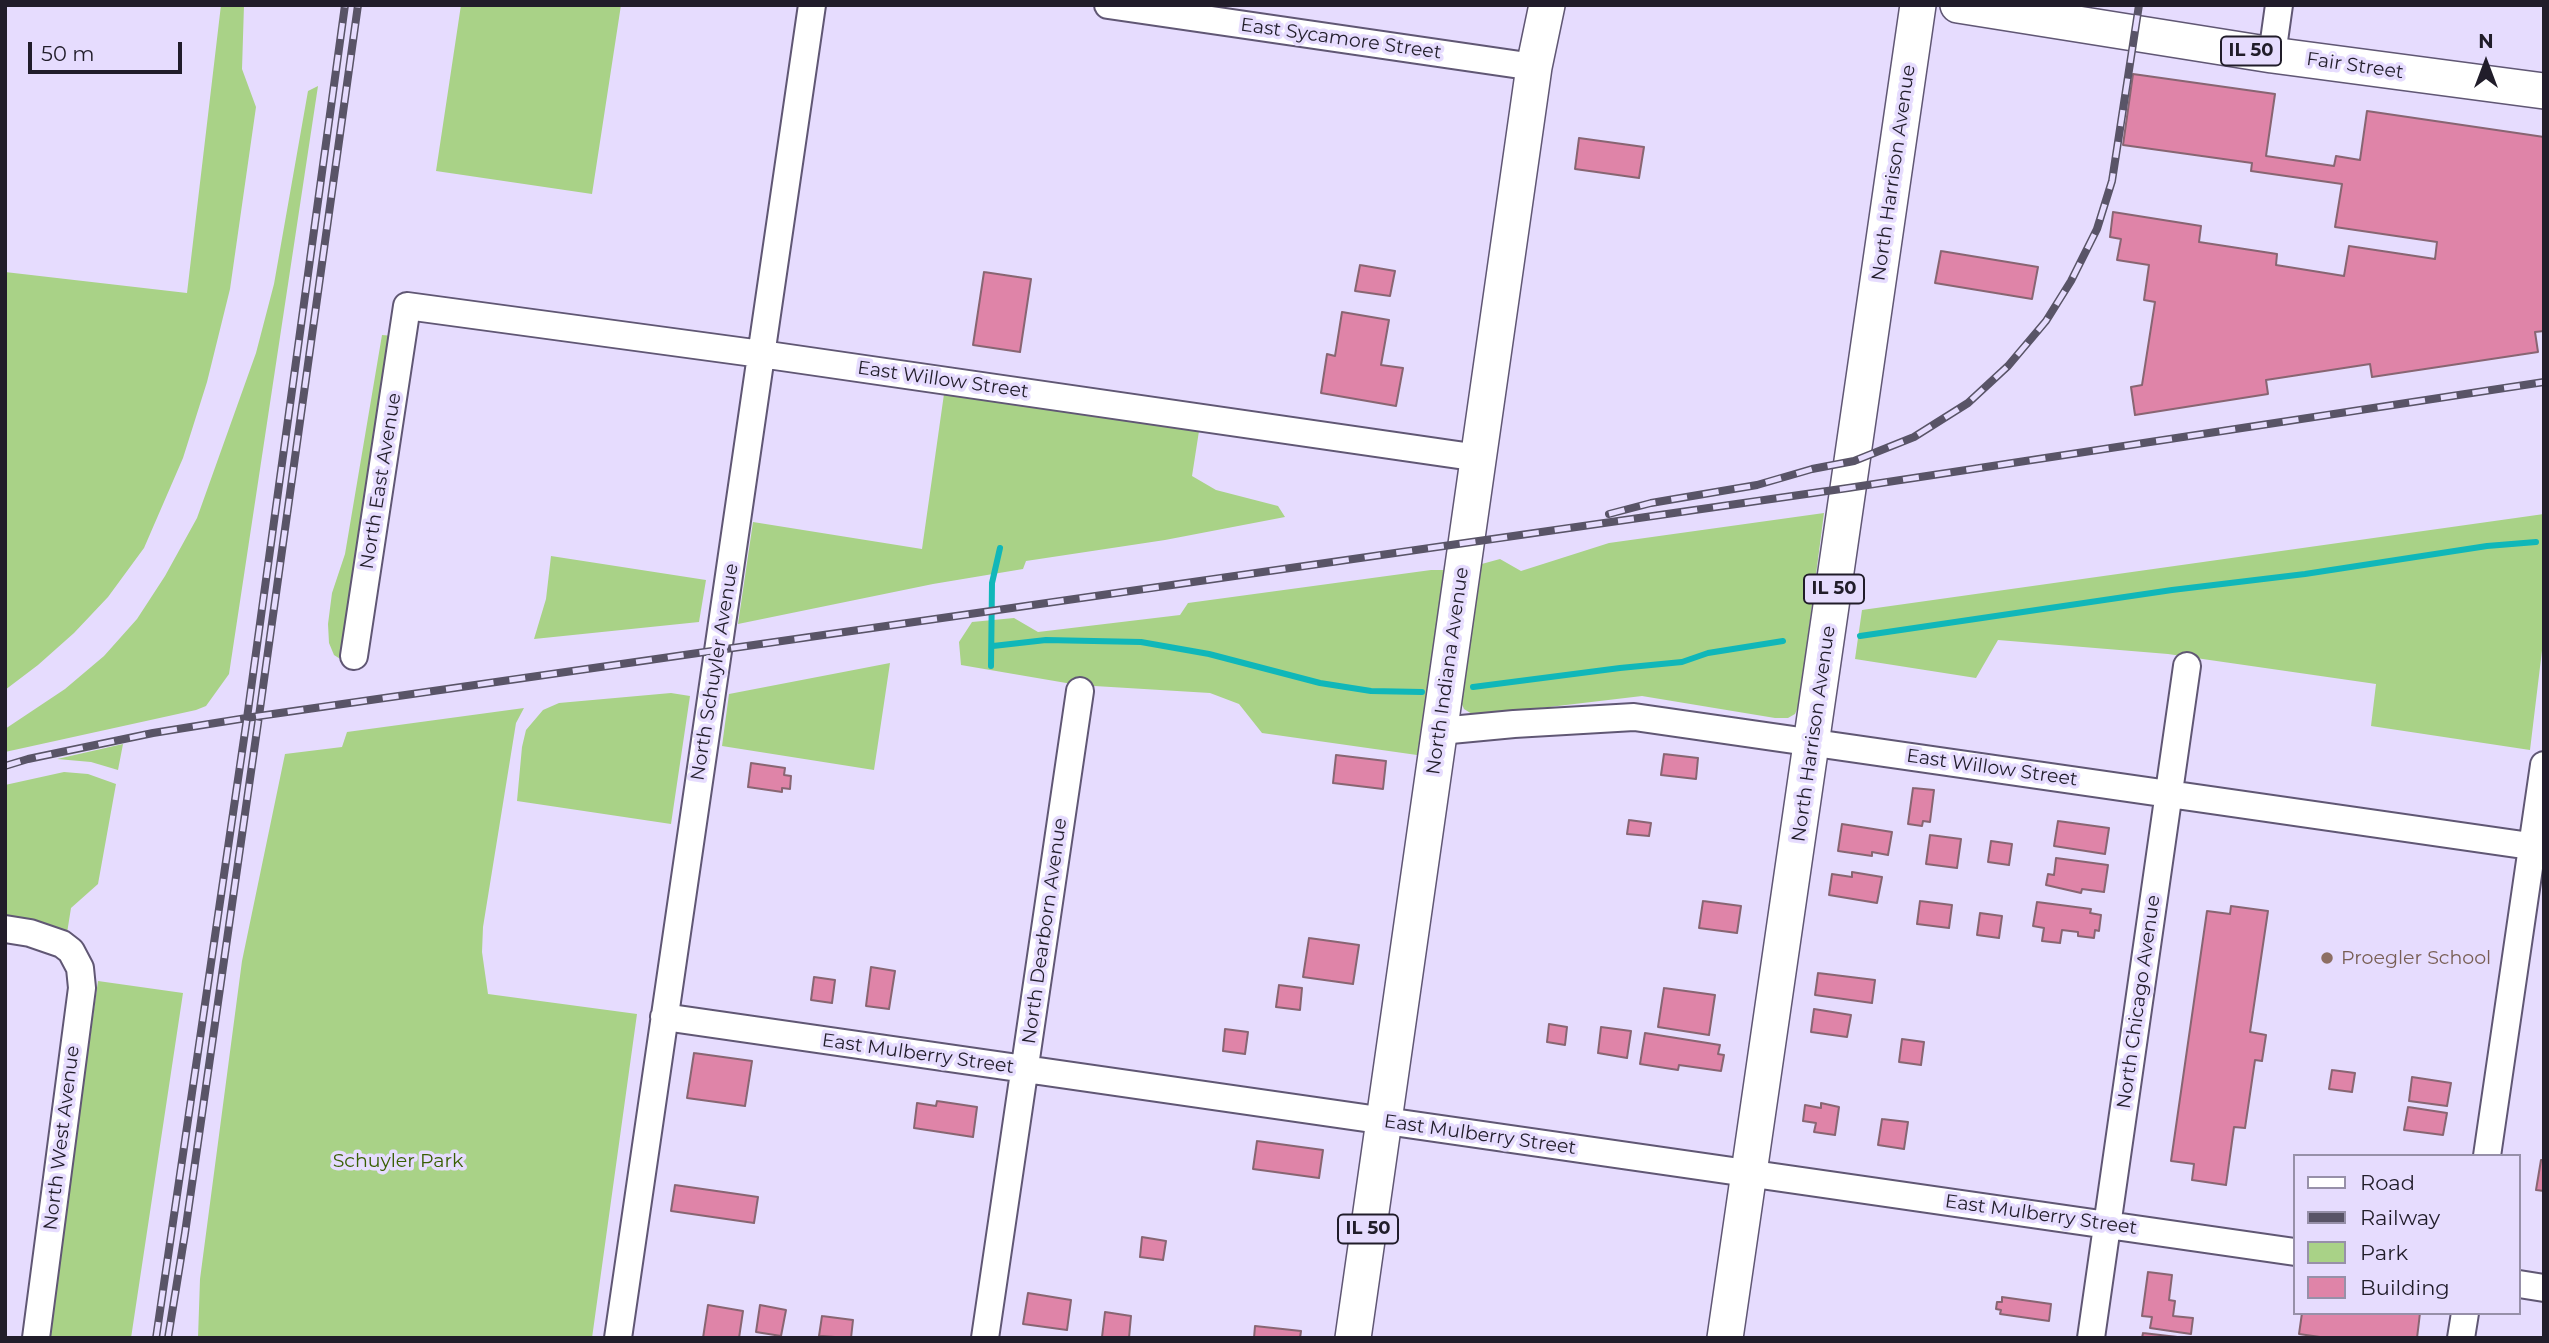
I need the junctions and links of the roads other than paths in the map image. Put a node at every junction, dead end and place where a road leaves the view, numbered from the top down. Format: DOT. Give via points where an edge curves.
graph roads {
  1 [pos="812,5"];
  2 [pos="1108,5"];
  3 [pos="1547,5"];
  4 [pos="1918,5"];
  5 [pos="1958,5"];
  6 [pos="2279,5"];
  7 [pos="2272,55"];
  8 [pos="1534,67"];
  9 [pos="2544,91"];
  10 [pos="407,306"];
  11 [pos="761,354"];
  12 [pos="1479,458"];
  13 [pos="354,656"];
  14 [pos="2186,666"];
  15 [pos="1080,691"];
  16 [pos="1440,731"];
  17 [pos="1813,743"];
  18 [pos="2544,765"];
  19 [pos="2168,794"];
  20 [pos="2538,847"];
  21 [pos="5,929"];
  22 [pos="664,1017"];
  23 [pos="1025,1069"];
  24 [pos="1384,1121"];
  25 [pos="2487,1154"];
  26 [pos="1748,1173"];
  27 [pos="2108,1225"];
  28 [pos="2294,1252"];
  29 [pos="2521,1284"];
  30 [pos="2544,1288"];
  31 [pos="2465,1315"];
  32 [pos="36,1338"];
  33 [pos="618,1338"];
  34 [pos="985,1338"];
  35 [pos="1353,1338"];
  36 [pos="1725,1338"];
  37 [pos="2091,1338"];
  38 [pos="2461,1338"];
  1 -- 11 [label="street, North Schuyler Avenue"];
  2 -- 8 [label="street, East Sycamore Street"];
  3 -- 8 [label="main road, North Indiana Avenue / IL 50"];
  4 -- 17 [label="main road, North Harrison Avenue / IL 50"];
  5 -- 7 [label="main road, Fair Street / IL 50"];
  6 -- 7 [label="street"];
  7 -- 9 [label="main road, Fair Street / IL 50"];
  8 -- 12 [label="main road, North Indiana Avenue / IL 50"];
  10 -- 11 [label="street, East Willow Street"];
  10 -- 13 [label="street, North East Avenue"];
  11 -- 12 [label="street, East Willow Street"];
  11 -- 22 [label="street, North Schuyler Avenue"];
  12 -- 16 [label="main road, North Indiana Avenue / IL 50"];
  14 -- 19 [label="street, North Chicago Avenue"];
  15 -- 23 [label="street, North Dearborn Avenue"];
  16 -- 17 [label="street, East Willow Street" via="1634,717"];
  16 -- 24 [label="main road, North Indiana Avenue / IL 50"];
  17 -- 19 [label="street, East Willow Street"];
  17 -- 26 [label="main road, North Harrison Avenue / IL 50"];
  18 -- 20 [label="street"];
  19 -- 20 [label="street, East Willow Street"];
  19 -- 27 [label="street, North Chicago Avenue"];
  20 -- 25 [label="street"];
  21 -- 32 [label="street, North West Avenue" via="62,944 80,968 82,988"];
  22 -- 23 [label="street, East Mulberry Street"];
  22 -- 33 [label="street, North Schuyler Avenue"];
  23 -- 24 [label="street, East Mulberry Street"];
  23 -- 34 [label="street, North Dearborn Avenue"];
  24 -- 26 [label="street, East Mulberry Street"];
  24 -- 35 [label="main road, North Indiana Avenue / IL 50"];
  26 -- 27 [label="street, East Mulberry Street"];
  26 -- 36 [label="main road, North Harrison Avenue / IL 50"];
  27 -- 28 [label="street, East Mulberry Street"];
  27 -- 37 [label="street, North Chicago Avenue"];
  29 -- 30 [label="street"];
  31 -- 38 [label="street"];
}
